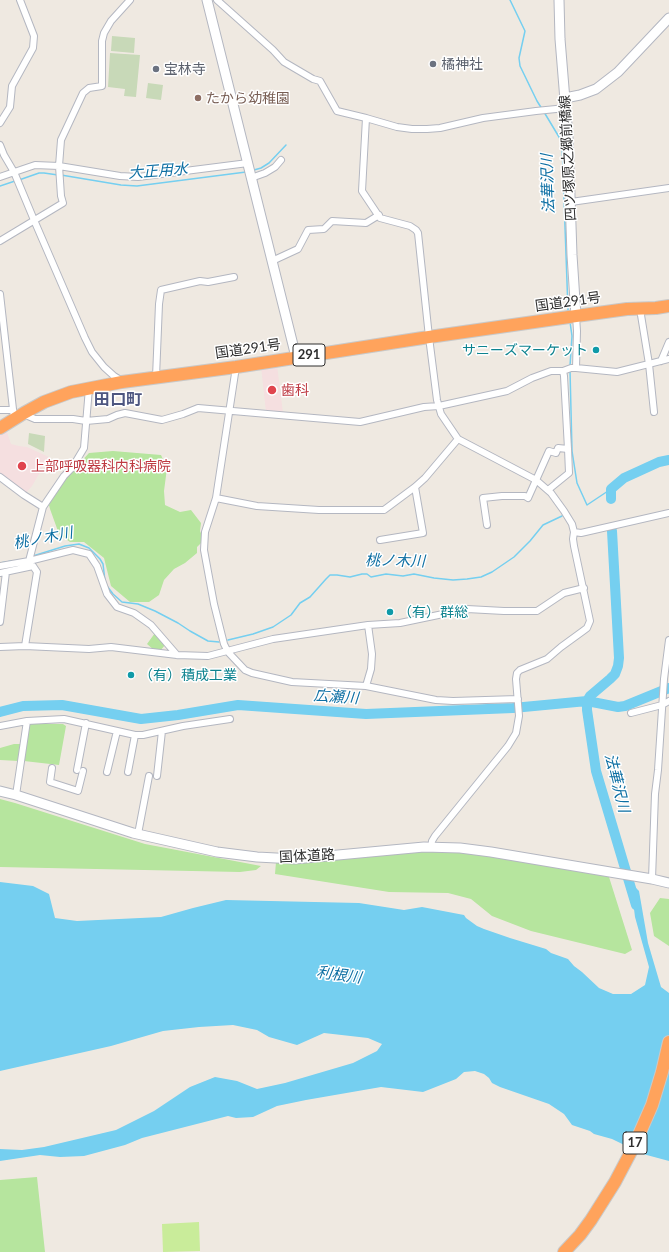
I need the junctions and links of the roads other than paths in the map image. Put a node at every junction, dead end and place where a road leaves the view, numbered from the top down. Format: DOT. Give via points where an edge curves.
graph roads {
  1 [pos="20,0"];
  2 [pos="130,0"];
  3 [pos="207,0"];
  4 [pos="217,0"];
  5 [pos="559,0"];
  6 [pos="669,18"];
  7 [pos="565,98"];
  8 [pos="566,108"];
  9 [pos="366,118"];
  10 [pos="0,123"];
  11 [pos="0,145"];
  12 [pos="281,160"];
  13 [pos="248,163"];
  14 [pos="60,172"];
  15 [pos="15,174"];
  16 [pos="0,177"];
  17 [pos="251,178"];
  18 [pos="669,188"];
  19 [pos="571,202"];
  20 [pos="379,215"];
  21 [pos="34,220"];
  22 [pos="0,241"];
  23 [pos="272,261"];
  24 [pos="234,277"];
  25 [pos="0,294"];
  26 [pos="669,300"];
  27 [pos="669,306"];
  28 [pos="627,309"];
  29 [pos="640,309"];
  30 [pos="576,316"];
  31 [pos="429,337"];
  32 [pos="669,342"];
  33 [pos="3,346"];
  34 [pos="296,358"];
  35 [pos="669,359"];
  36 [pos="661,361"];
  37 [pos="649,364"];
  38 [pos="236,367"];
  39 [pos="576,368"];
  40 [pos="563,371"];
  41 [pos="156,377"];
  42 [pos="122,382"];
  43 [pos="89,388"];
  44 [pos="439,406"];
  45 [pos="0,410"];
  46 [pos="229,412"];
  47 [pos="654,412"];
  48 [pos="17,414"];
  49 [pos="86,421"];
  50 [pos="0,428"];
  51 [pos="458,438"];
  52 [pos="568,449"];
  53 [pos="0,477"];
  54 [pos="536,480"];
  55 [pos="415,487"];
  56 [pos="548,490"];
  57 [pos="216,498"];
  58 [pos="43,507"];
  59 [pos="669,512"];
  60 [pos="486,524"];
  61 [pos="574,532"];
  62 [pos="380,540"];
  63 [pos="29,561"];
  64 [pos="0,566"];
  65 [pos="3,572"];
  66 [pos="584,588"];
  67 [pos="0,622"];
  68 [pos="368,626"];
  69 [pos="669,640"];
  70 [pos="25,646"];
  71 [pos="0,647"];
  72 [pos="228,652"];
  73 [pos="177,655"];
  74 [pos="366,686"];
  75 [pos="518,700"];
  76 [pos="669,701"];
  77 [pos="662,704"];
  78 [pos="631,713"];
  79 [pos="230,718"];
  80 [pos="27,720"];
  81 [pos="86,723"];
  82 [pos="0,726"];
  83 [pos="117,731"];
  84 [pos="162,731"];
  85 [pos="135,735"];
  86 [pos="52,768"];
  87 [pos="108,772"];
  88 [pos="128,772"];
  89 [pos="149,776"];
  90 [pos="157,776"];
  91 [pos="0,791"];
  92 [pos="16,795"];
  93 [pos="138,834"];
  94 [pos="431,848"];
  95 [pos="652,879"];
  96 [pos="669,883"];
  97 [pos="669,1042"];
  98 [pos="580,1235"];
  99 [pos="564,1252"];
  100 [pos="568,1252"];
  1 -- 10 [label="street" via="34,36 33,48 12,86 10,107"];
  2 -- 14 [label="street" via="104,33 103,83 102,86 89,88 83,93 61,140"];
  3 -- 13 [label="street"];
  4 -- 9 [label="street" via="284,62 320,81 337,111"];
  5 -- 7 [label="street, 四ツ塚原之郷前橋線"];
  6 -- 7 [label="street" via="618,72 596,89"];
  7 -- 8 [label="street, 四ツ塚原之郷前橋線"];
  8 -- 9 [label="street" via="484,118 427,129 397,127"];
  8 -- 19 [label="street, 四ツ塚原之郷前橋線"];
  9 -- 20 [label="street" via="362,191"];
  11 -- 15 [label="street"];
  12 -- 17 [label="street" via="265,173"];
  13 -- 14 [label="street" via="138,177"];
  13 -- 17 [label="street"];
  14 -- 15 [label="street" via="35,165"];
  14 -- 21 [label="street" via="63,203"];
  15 -- 16 [label="street"];
  15 -- 21 [label="street"];
  17 -- 23 [label="street"];
  18 -- 19 [label="street"];
  19 -- 30 [label="street, 四ツ塚原之郷前橋線"];
  20 -- 23 [label="street" via="366,223 332,221 324,229 308,230 298,249"];
  20 -- 31 [label="street" via="380,218 410,226 418,233"];
  21 -- 22 [label="street"];
  21 -- 42 [label="street" via="92,352"];
  23 -- 34 [label="street"];
  24 -- 41 [label="street" via="200,281 161,290"];
  25 -- 33 [label="street"];
  26 -- 28 [label="highway, 国道291号 / 291"];
  27 -- 29 [label="highway, 国道291号 / 291"];
  28 -- 29 [label="highway, 国道291号 / 291"];
  28 -- 30 [label="highway, 国道291号 / 291"];
  29 -- 37 [label="street"];
  30 -- 31 [label="highway, 国道291号 / 291"];
  30 -- 39 [label="street"];
  31 -- 34 [label="highway, 国道291号 / 291"];
  31 -- 44 [label="street"];
  32 -- 36 [label="street"];
  33 -- 48 [label="street"];
  34 -- 38 [label="highway, 国道291号 / 291"];
  35 -- 36 [label="street"];
  36 -- 37 [label="street"];
  37 -- 39 [label="street" via="617,372"];
  37 -- 47 [label="street"];
  38 -- 41 [label="highway, 国道291号 / 291"];
  38 -- 46 [label="street"];
  39 -- 40 [label="street"];
  40 -- 44 [label="street" via="551,371 507,391"];
  40 -- 52 [label="street"];
  41 -- 42 [label="highway, 国道291号 / 291"];
  42 -- 43 [label="highway, 国道291号 / 291"];
  43 -- 48 [label="highway, 国道291号 / 291" via="71,392"];
  43 -- 49 [label="street"];
  44 -- 46 [label="street" via="360,422"];
  44 -- 51 [label="street" via="441,414"];
  45 -- 48 [label="street"];
  46 -- 49 [label="street" via="198,408 162,420 126,413 108,419"];
  46 -- 57 [label="street"];
  48 -- 49 [label="street" via="35,419"];
  48 -- 50 [label="highway, 国道291号 / 291"];
  49 -- 58 [label="street" via="84,448"];
  51 -- 54 [label="street"];
  51 -- 55 [label="street"];
  52 -- 54 [label="street" via="558,448 556,453 549,451"];
  52 -- 56 [label="street" via="569,473"];
  53 -- 58 [label="street"];
  54 -- 56 [label="street"];
  54 -- 60 [label="street" via="528,498 483,498"];
  55 -- 57 [label="street" via="384,510 319,510 257,506"];
  55 -- 62 [label="street" via="423,533"];
  56 -- 61 [label="street" via="566,514"];
  57 -- 72 [label="street" via="205,532 204,550 214,604"];
  58 -- 63 [label="street"];
  59 -- 61 [label="street" via="581,533"];
  61 -- 66 [label="street" via="574,546"];
  63 -- 64 [label="street"];
  63 -- 73 [label="street" via="73,550 89,554 97,566 107,594 117,607 134,613 150,625"];
  65 -- 67 [label="street"];
  65 -- 70 [label="street" via="33,566 37,572"];
  66 -- 68 [label="street" via="564,593 537,610 467,609 400,623"];
  66 -- 75 [label="street" via="589,624 547,659 517,673"];
  68 -- 72 [label="street" via="273,639"];
  68 -- 74 [label="street" via="372,654"];
  69 -- 77 [label="street"];
  70 -- 71 [label="street"];
  70 -- 73 [label="street" via="89,649 111,647"];
  72 -- 73 [label="street" via="208,656"];
  72 -- 74 [label="street" via="245,670 252,673 292,682"];
  74 -- 75 [label="street" via="436,700"];
  75 -- 94 [label="street" via="518,727 513,738 432,841"];
  76 -- 77 [label="street"];
  77 -- 78 [label="street"];
  77 -- 95 [label="street"];
  79 -- 84 [label="street"];
  80 -- 81 [label="street" via="64,719"];
  80 -- 82 [label="street"];
  80 -- 92 [label="street"];
  81 -- 83 [label="street"];
  81 -- 86 [label="street" via="78,791 50,782"];
  83 -- 85 [label="street"];
  83 -- 87 [label="street"];
  84 -- 85 [label="street"];
  84 -- 90 [label="street"];
  85 -- 88 [label="street"];
  89 -- 93 [label="street"];
  91 -- 92 [label="street, 国体道路"];
  92 -- 93 [label="street, 国体道路"];
  93 -- 94 [label="street, 国体道路" via="217,852 257,858 295,859"];
  94 -- 95 [label="street, 国体道路" via="460,848"];
  95 -- 96 [label="street"];
  97 -- 98 [label="highway, 17" via="652,1104 634,1146 615,1182"];
  98 -- 99 [label="highway, 17"];
  98 -- 100 [label="highway"];
}
